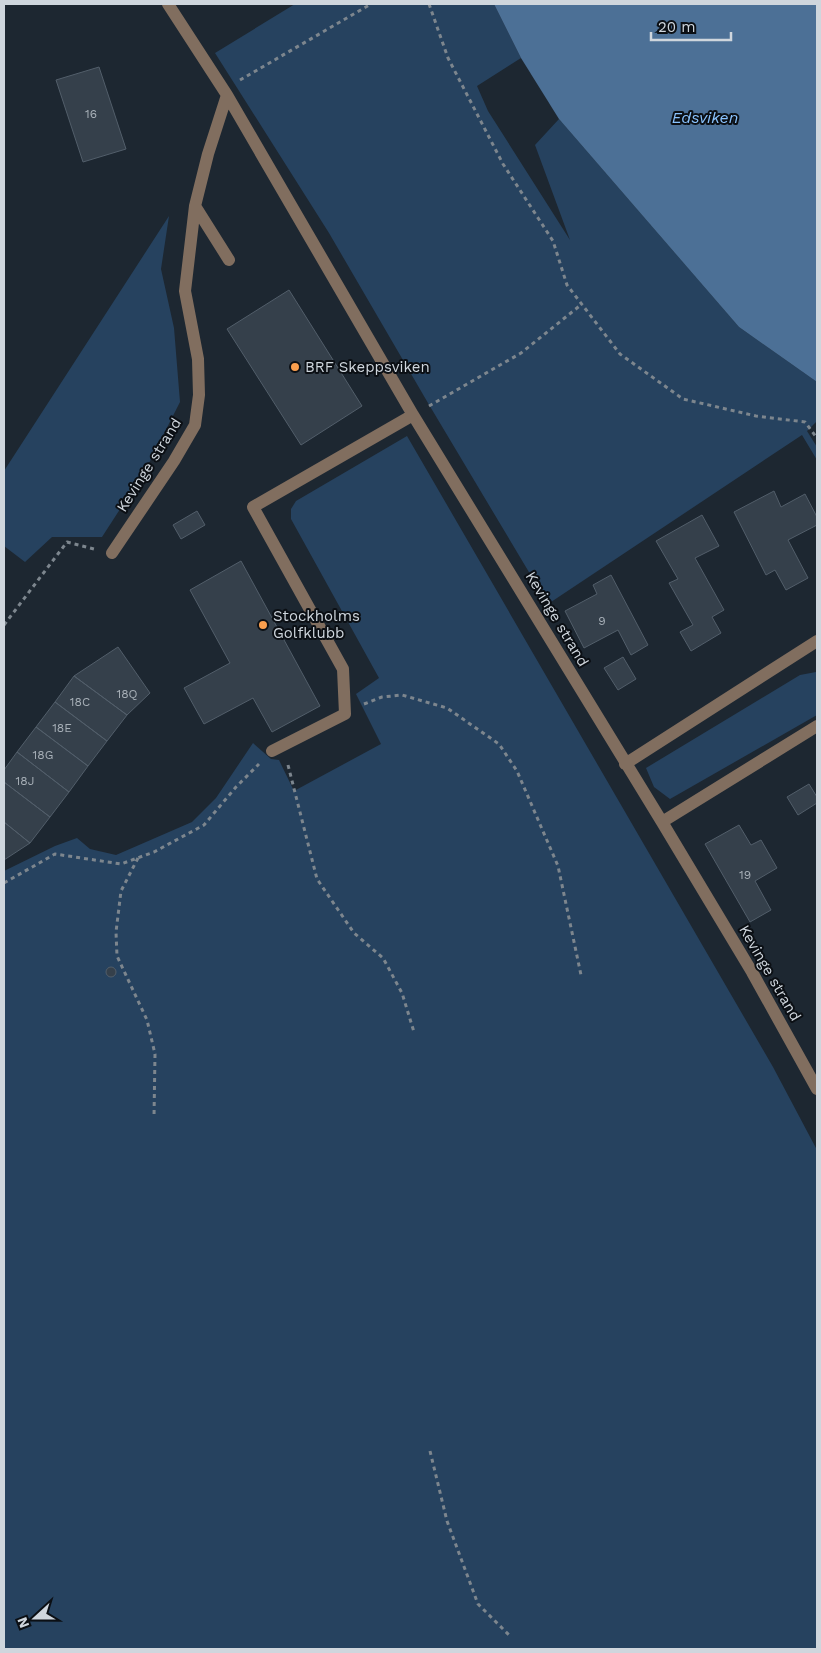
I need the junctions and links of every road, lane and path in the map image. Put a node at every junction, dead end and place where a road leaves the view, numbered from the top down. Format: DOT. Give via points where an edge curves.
graph roads {
  1 [pos="168,4"];
  2 [pos="371,4"];
  3 [pos="429,4"];
  4 [pos="226,92"];
  5 [pos="195,206"];
  6 [pos="229,260"];
  7 [pos="582,304"];
  8 [pos="413,415"];
  9 [pos="817,438"];
  10 [pos="112,553"];
  11 [pos="4,625"];
  12 [pos="817,641"];
  13 [pos="345,714"];
  14 [pos="817,726"];
  15 [pos="278,748"];
  16 [pos="625,764"];
  17 [pos="662,822"];
  18 [pos="138,858"];
  19 [pos="4,884"];
  20 [pos="582,975"];
  21 [pos="414,1032"];
  22 [pos="817,1089"];
  23 [pos="154,1117"];
  24 [pos="430,1451"];
  25 [pos="511,1637"];
  1 -- 4 [label="street, Kevinge strand"];
  2 -- 4 [label="path"];
  3 -- 7 [label="path" via="448,58 502,164 553,241 567,285"];
  4 -- 5 [label="street, Kevinge strand"];
  4 -- 8 [label="street, Kevinge strand"];
  5 -- 6 [label="street"];
  5 -- 10 [label="street, Kevinge strand" via="185,291 198,359 199,395 195,425"];
  7 -- 8 [label="path" via="521,352"];
  7 -- 9 [label="path" via="620,354 683,399 756,416 805,422"];
  8 -- 13 [label="street" via="253,507 343,669"];
  8 -- 16 [label="street, Kevinge strand"];
  10 -- 11 [label="path" via="67,542"];
  12 -- 16 [label="street"];
  13 -- 15 [label="street"];
  13 -- 20 [label="path" via="382,697 402,695 447,708 499,744 517,771 558,866"];
  14 -- 17 [label="street"];
  15 -- 18 [label="path" via="236,787 204,825"];
  15 -- 21 [label="path" via="317,879 354,933 383,958 402,993"];
  16 -- 17 [label="street, Kevinge strand"];
  17 -- 22 [label="street, Kevinge strand" via="752,972"];
  18 -- 19 [label="path" via="120,864 55,854"];
  18 -- 23 [label="path" via="121,891 117,956 147,1020 155,1054"];
  24 -- 25 [label="path" via="447,1521 478,1604"];
}
